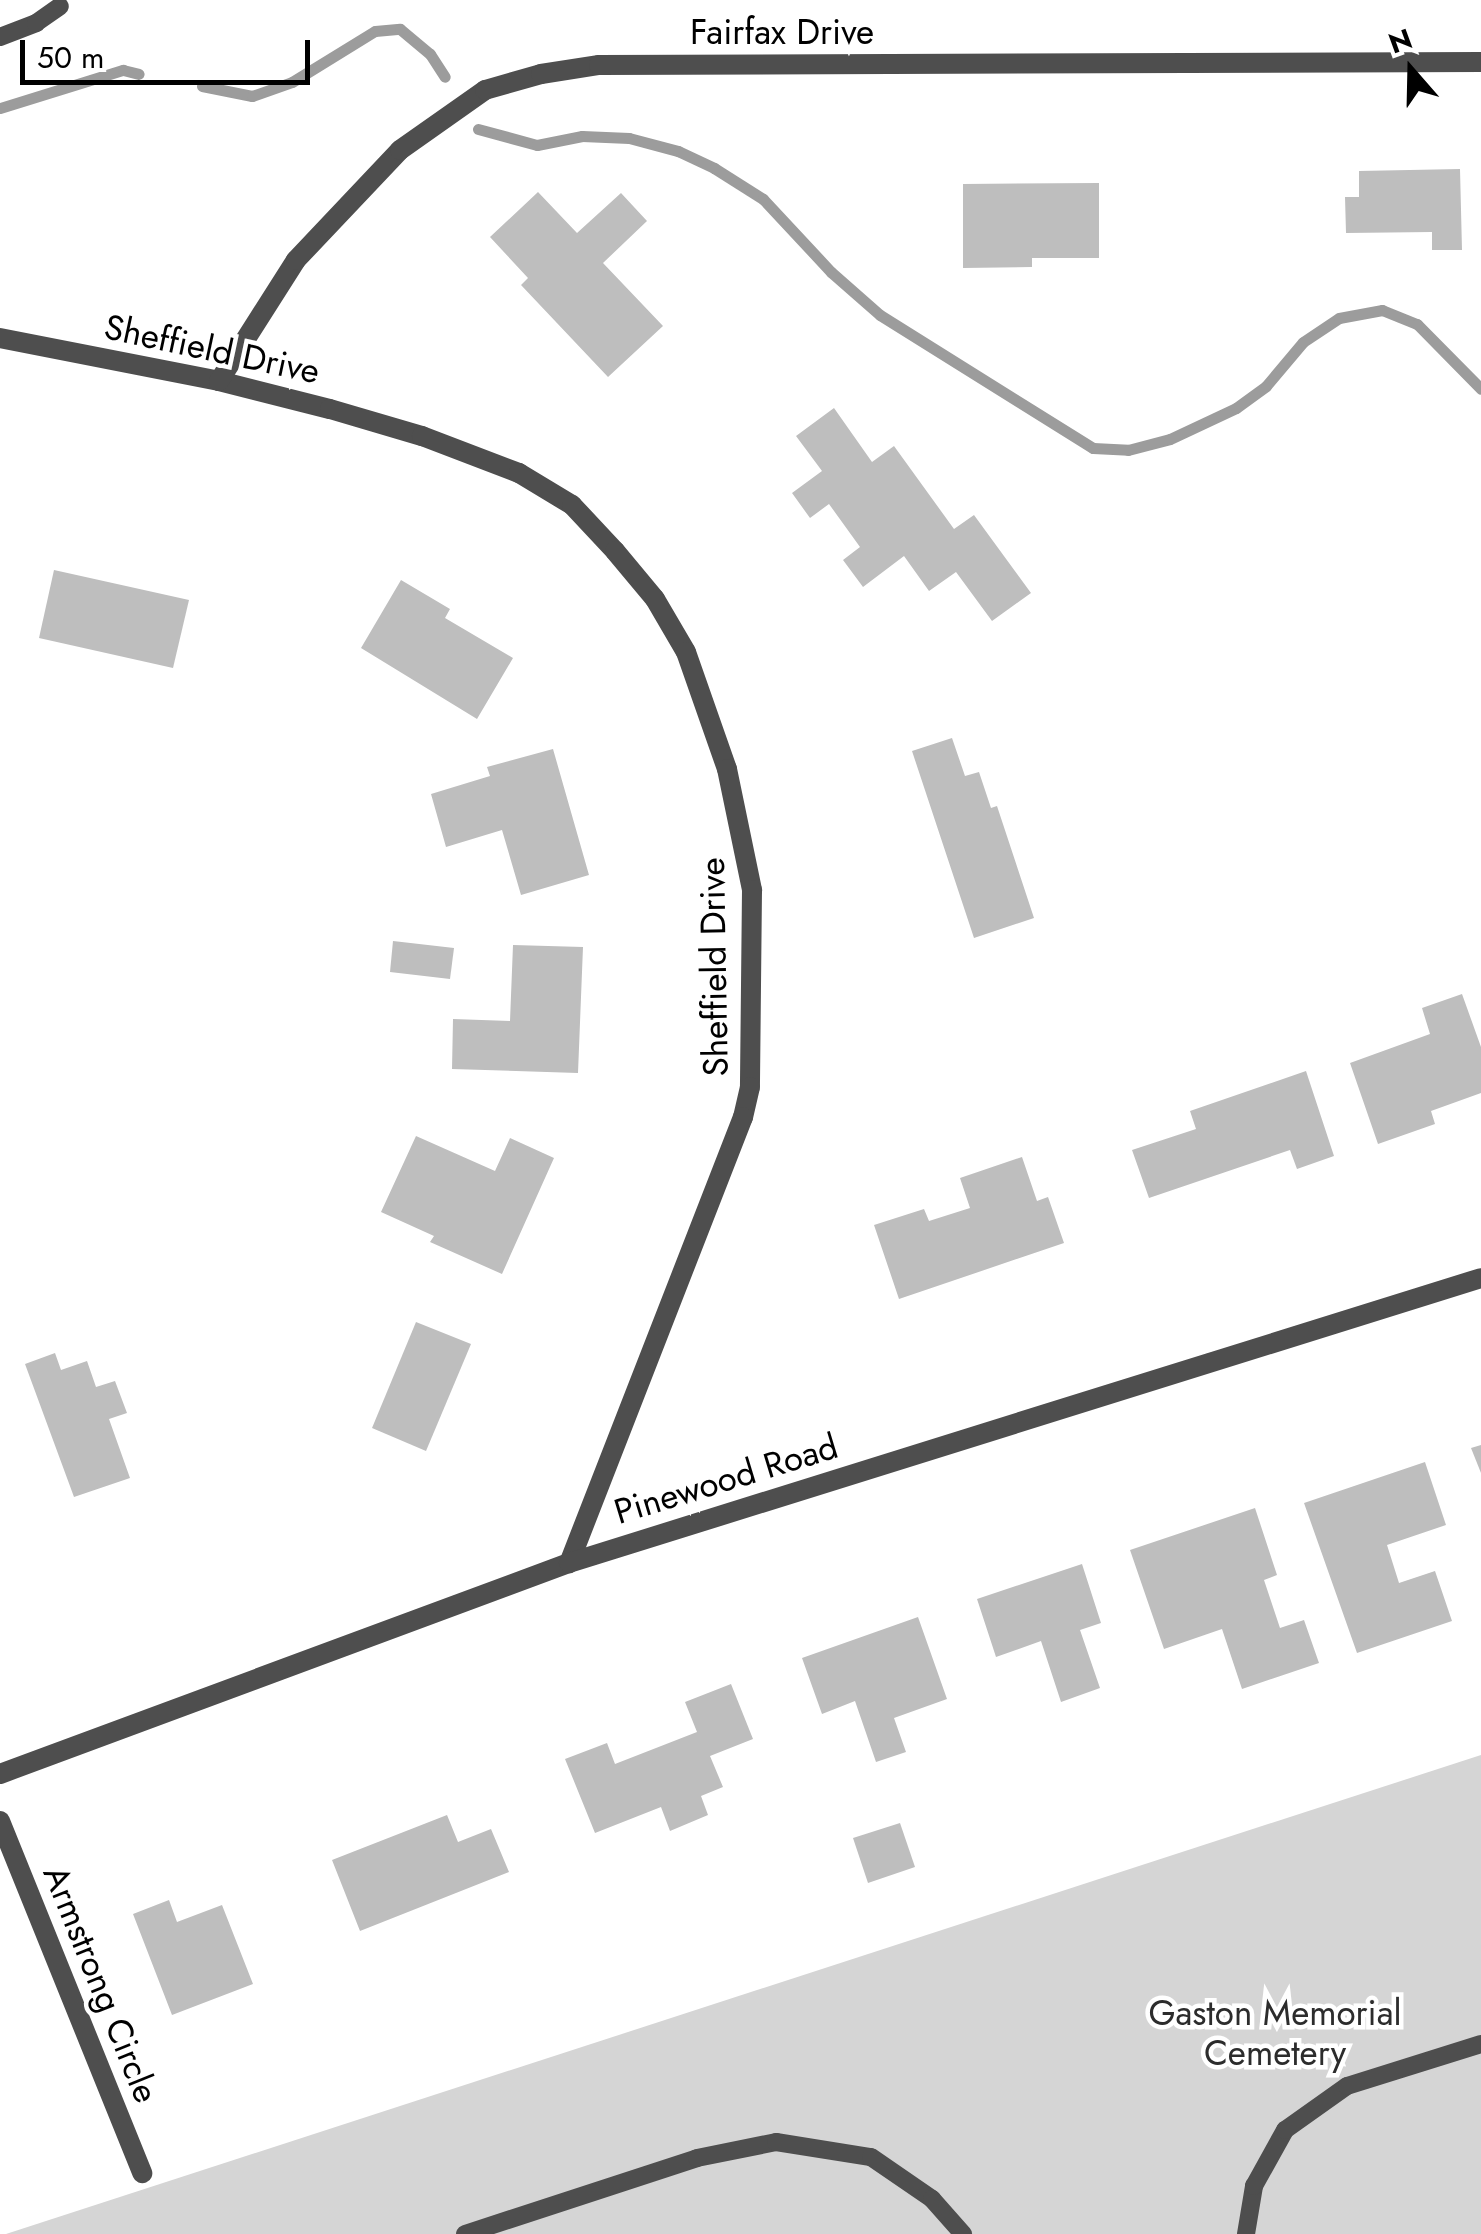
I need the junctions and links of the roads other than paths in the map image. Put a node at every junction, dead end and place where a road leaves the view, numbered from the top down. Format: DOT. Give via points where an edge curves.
graph roads {
  1 [pos="60,6"];
  2 [pos="0,37"];
  3 [pos="1481,62"];
  4 [pos="0,338"];
  5 [pos="218,381"];
  6 [pos="1481,1278"];
  7 [pos="569,1562"];
  8 [pos="0,1774"];
  9 [pos="0,1821"];
  10 [pos="1481,2044"];
  11 [pos="142,2172"];
  12 [pos="465,2234"];
  13 [pos="963,2234"];
  14 [pos="1246,2234"];
  1 -- 2 [label="lane"];
  3 -- 5 [label="street, Fairfax Drive" via="600,65 542,74 484,90 400,150 296,260"];
  4 -- 5 [label="street, Sheffield Drive"];
  5 -- 7 [label="street, Sheffield Drive" via="422,436 519,474 572,505 655,598 686,652 727,769 752,890 750,1087"];
  6 -- 7 [label="street, Pinewood Road"];
  7 -- 8 [label="street, Pinewood Road"];
  9 -- 11 [label="street, Armstrong Circle"];
  10 -- 14 [label="lane" via="1348,2086 1285,2130 1254,2186"];
  12 -- 13 [label="lane" via="697,2158 776,2142 871,2157 932,2200"];
}
